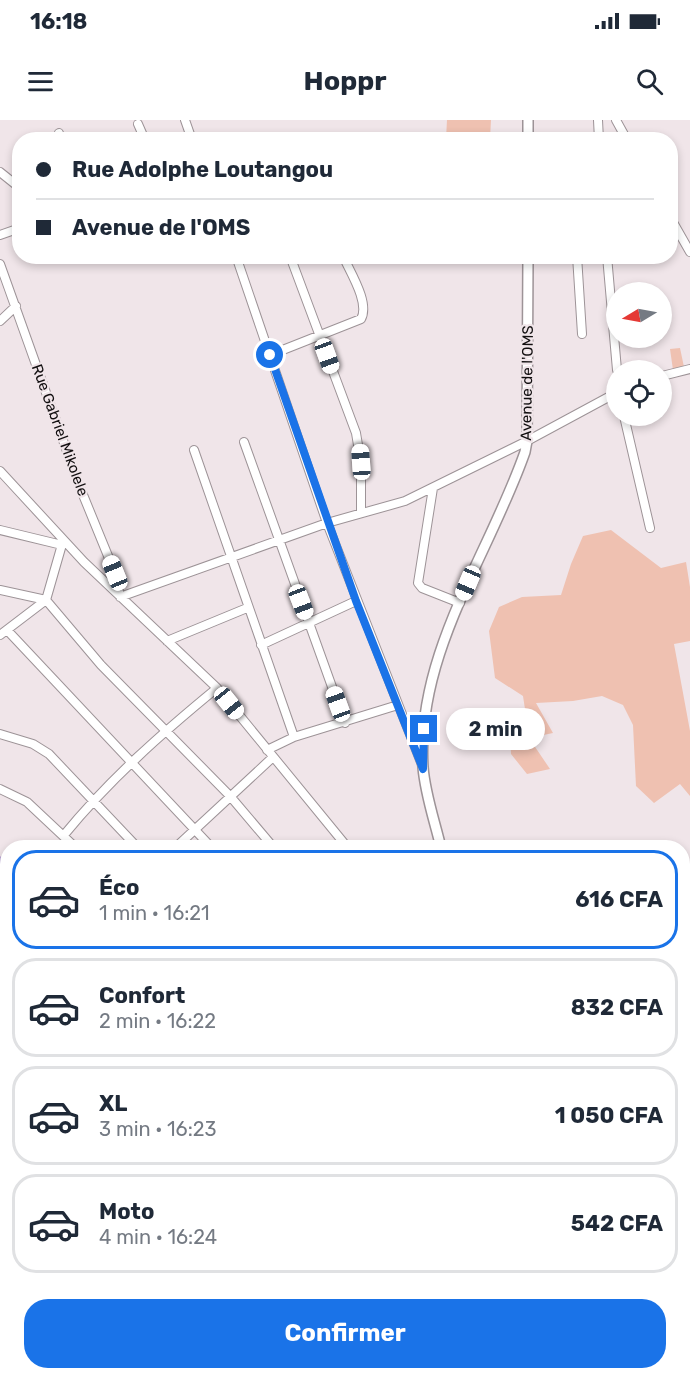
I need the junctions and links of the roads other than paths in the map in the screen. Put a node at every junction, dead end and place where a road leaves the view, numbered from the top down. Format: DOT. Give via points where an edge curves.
graph roads {
  1 [pos="138,124"];
  2 [pos="142,132"];
  3 [pos="0,172"];
  4 [pos="12,182"];
  5 [pos="678,231"];
  6 [pos="690,252"];
  7 [pos="0,264"];
  8 [pos="239,264"];
  9 [pos="293,264"];
  10 [pos="346,264"];
  11 [pos="528,264"];
  12 [pos="578,264"];
  13 [pos="608,264"];
  14 [pos="16,306"];
  15 [pos="0,321"];
  16 [pos="582,334"];
  17 [pos="320,336"];
  18 [pos="270,355"];
  19 [pos="616,360"];
  20 [pos="690,369"];
  21 [pos="672,374"];
  22 [pos="606,398"];
  23 [pos="626,426"];
  24 [pos="527,441"];
  25 [pos="244,442"];
  26 [pos="194,450"];
  27 [pos="0,471"];
  28 [pos="433,488"];
  29 [pos="361,513"];
  30 [pos="327,523"];
  31 [pos="650,528"];
  32 [pos="0,530"];
  33 [pos="277,540"];
  34 [pos="63,543"];
  35 [pos="229,557"];
  36 [pos="0,590"];
  37 [pos="120,597"];
  38 [pos="46,600"];
  39 [pos="356,601"];
  40 [pos="460,603"];
  41 [pos="247,608"];
  42 [pos="309,623"];
  43 [pos="3,632"];
  44 [pos="167,641"];
  45 [pos="261,645"];
  46 [pos="217,688"];
  47 [pos="398,705"];
  48 [pos="345,723"];
  49 [pos="164,731"];
  50 [pos="0,734"];
  51 [pos="294,737"];
  52 [pos="267,750"];
  53 [pos="272,758"];
  54 [pos="133,761"];
  55 [pos="423,769"];
  56 [pos="0,789"];
  57 [pos="230,796"];
  58 [pos="94,800"];
  59 [pos="195,829"];
  60 [pos="64,836"];
  61 [pos="68,840"];
  62 [pos="131,840"];
  63 [pos="183,840"];
  64 [pos="205,840"];
  65 [pos="267,840"];
  66 [pos="341,840"];
  67 [pos="439,840"];
  1 -- 2 [label="street"];
  3 -- 4 [label="street"];
  5 -- 6 [label="street"];
  7 -- 14 [label="street, Rue Gabriel Mikolele"];
  8 -- 18 [label="street"];
  9 -- 17 [label="street"];
  10 -- 17 [label="street" via="364,314 361,319"];
  11 -- 24 [label="street, Avenue de l'OMS"];
  12 -- 16 [label="street"];
  13 -- 19 [label="street"];
  14 -- 15 [label="street"];
  14 -- 37 [label="street, Rue Gabriel Mikolele" via="79,485 115,573"];
  17 -- 18 [label="street"];
  17 -- 29 [label="street" via="360,448"];
  18 -- 30 [label="street"];
  20 -- 21 [label="street"];
  22 -- 24 [label="street"];
  23 -- 31 [label="street"];
  24 -- 28 [label="street"];
  24 -- 40 [label="street, Avenue de l'OMS"];
  25 -- 33 [label="street"];
  26 -- 35 [label="street"];
  27 -- 34 [label="street"];
  28 -- 29 [label="street" via="405,501"];
  28 -- 40 [label="street" via="418,583"];
  29 -- 30 [label="street"];
  30 -- 33 [label="street"];
  30 -- 39 [label="street"];
  32 -- 34 [label="street"];
  33 -- 35 [label="street"];
  33 -- 42 [label="street"];
  34 -- 37 [label="street"];
  34 -- 38 [label="street"];
  35 -- 37 [label="street"];
  35 -- 41 [label="street"];
  36 -- 38 [label="street"];
  37 -- 44 [label="street"];
  38 -- 43 [label="street"];
  38 -- 49 [label="street"];
  39 -- 42 [label="street"];
  39 -- 47 [label="street"];
  40 -- 55 [label="street, Avenue de l'OMS" via="430,683 424,715"];
  41 -- 44 [label="street"];
  41 -- 45 [label="street"];
  42 -- 45 [label="street"];
  42 -- 48 [label="street"];
  43 -- 54 [label="street"];
  44 -- 46 [label="street"];
  45 -- 51 [label="street"];
  46 -- 49 [label="street"];
  46 -- 52 [label="street"];
  47 -- 48 [label="street"];
  47 -- 55 [label="street"];
  48 -- 51 [label="street"];
  49 -- 54 [label="street"];
  49 -- 57 [label="street"];
  50 -- 58 [label="street" via="33,744 49,754"];
  51 -- 52 [label="street"];
  52 -- 53 [label="street"];
  53 -- 57 [label="street"];
  53 -- 66 [label="street"];
  54 -- 58 [label="street"];
  54 -- 59 [label="street"];
  55 -- 67 [label="street, Avenue de l'OMS"];
  56 -- 60 [label="street" via="27,802"];
  57 -- 59 [label="street"];
  57 -- 65 [label="street"];
  58 -- 60 [label="street"];
  58 -- 62 [label="street"];
  59 -- 63 [label="street"];
  59 -- 64 [label="street"];
  60 -- 61 [label="street"];
}
